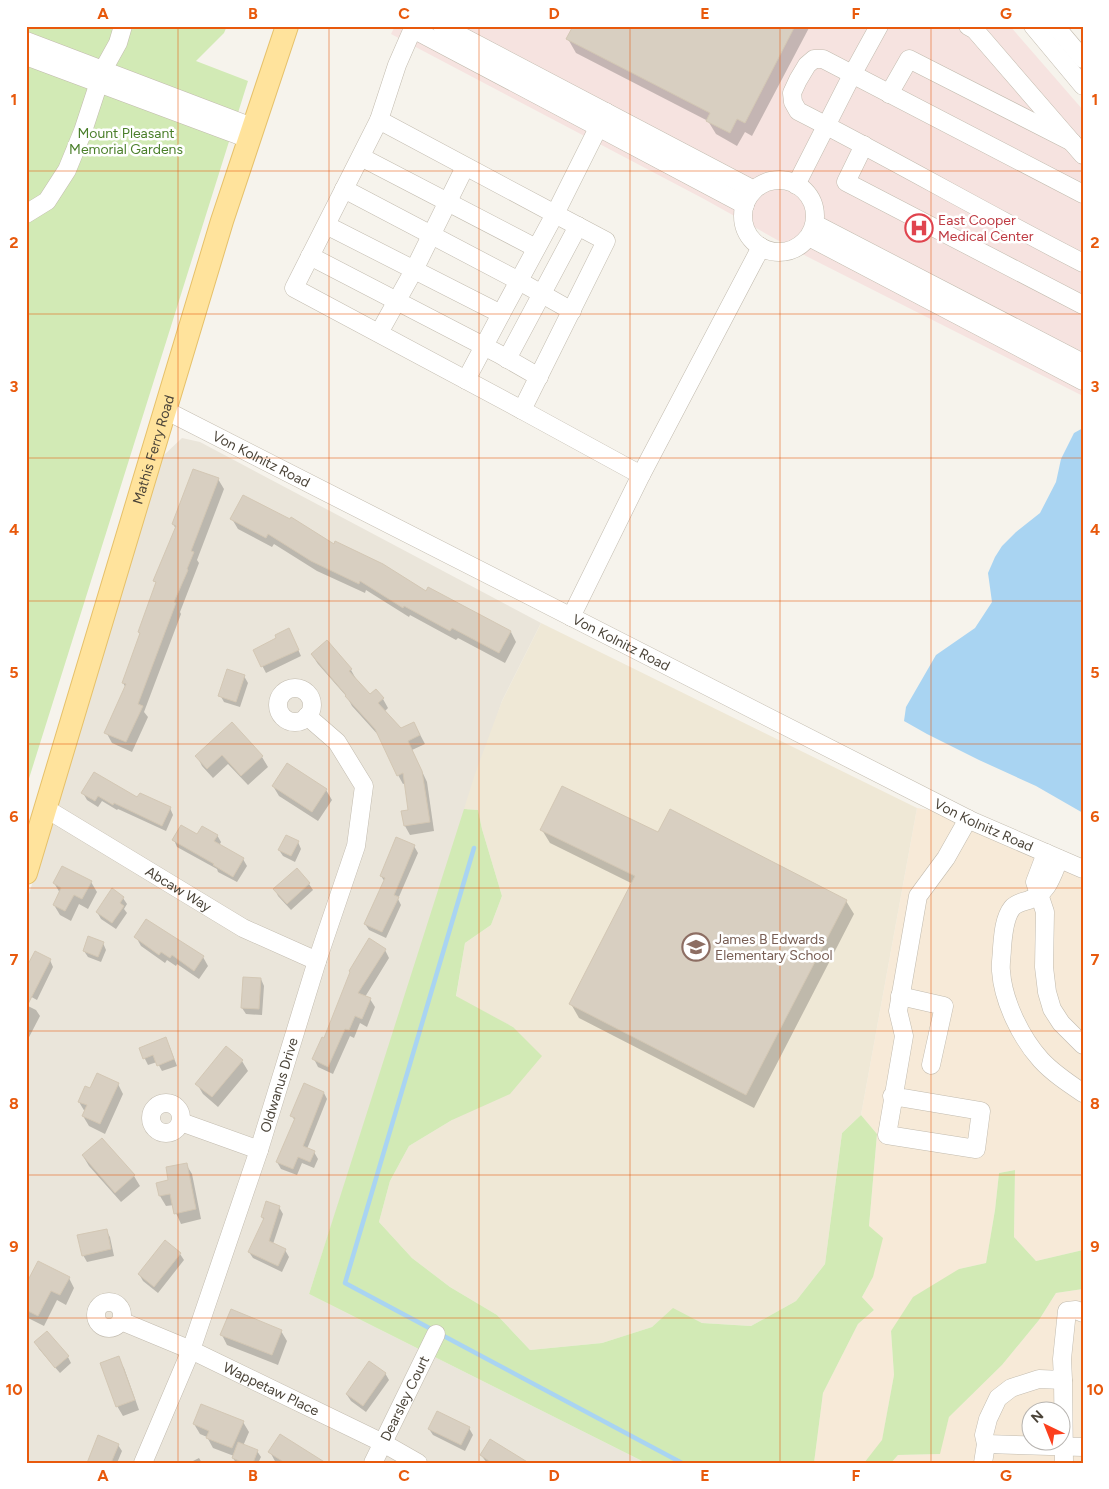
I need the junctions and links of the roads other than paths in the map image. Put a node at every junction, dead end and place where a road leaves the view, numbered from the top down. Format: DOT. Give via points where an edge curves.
graph roads {
  1 [pos="122,26"];
  2 [pos="287,26"];
  3 [pos="442,26"];
  4 [pos="879,26"];
  5 [pos="968,26"];
  6 [pos="1034,26"];
  7 [pos="1055,26"];
  8 [pos="414,27"];
  9 [pos="26,41"];
  10 [pos="26,56"];
  11 [pos="1083,58"];
  12 [pos="852,75"];
  13 [pos="101,76"];
  14 [pos="1083,86"];
  15 [pos="890,94"];
  16 [pos="379,120"];
  17 [pos="602,120"];
  18 [pos="827,125"];
  19 [pos="250,133"];
  20 [pos="864,145"];
  21 [pos="1078,148"];
  22 [pos="361,157"];
  23 [pos="465,167"];
  24 [pos="796,185"];
  25 [pos="344,189"];
  26 [pos="1083,194"];
  27 [pos="750,198"];
  28 [pos="448,202"];
  29 [pos="26,214"];
  30 [pos="555,214"];
  31 [pos="326,225"];
  32 [pos="578,226"];
  33 [pos="812,231"];
  34 [pos="431,235"];
  35 [pos="761,247"];
  36 [pos="536,248"];
  37 [pos="310,256"];
  38 [pos="1083,263"];
  39 [pos="414,270"];
  40 [pos="519,281"];
  41 [pos="541,294"];
  42 [pos="396,301"];
  43 [pos="1083,305"];
  44 [pos="572,311"];
  45 [pos="501,314"];
  46 [pos="379,333"];
  47 [pos="484,346"];
  48 [pos="507,359"];
  49 [pos="1083,363"];
  50 [pos="539,377"];
  51 [pos="466,380"];
  52 [pos="1083,381"];
  53 [pos="164,410"];
  54 [pos="522,410"];
  55 [pos="641,475"];
  56 [pos="571,616"];
  57 [pos="307,716"];
  58 [pos="45,808"];
  59 [pos="968,819"];
  60 [pos="1052,856"];
  61 [pos="1083,869"];
  62 [pos="26,873"];
  63 [pos="1039,894"];
  64 [pos="317,961"];
  65 [pos="900,996"];
  66 [pos="1083,1045"];
  67 [pos="931,1065"];
  68 [pos="1083,1093"];
  69 [pos="892,1096"];
  70 [pos="181,1122"];
  71 [pos="259,1150"];
  72 [pos="1083,1313"];
  73 [pos="121,1320"];
  74 [pos="436,1334"];
  75 [pos="191,1350"];
  76 [pos="1062,1380"];
  77 [pos="383,1443"];
  78 [pos="986,1444"];
  79 [pos="1083,1447"];
  80 [pos="1064,1455"];
  81 [pos="143,1463"];
  82 [pos="373,1463"];
  83 [pos="418,1463"];
  84 [pos="983,1463"];
  1 -- 13 [label="street" via="118,43"];
  2 -- 19 [label="main road, Mathis Ferry Road"];
  3 -- 17 [label="street"];
  4 -- 12 [label="street"];
  5 -- 21 [label="street" via="975,30"];
  6 -- 14 [label="street"];
  7 -- 11 [label="street"];
  8 -- 16 [label="street" via="397,65"];
  8 -- 17 [label="street"];
  9 -- 13 [label="street"];
  10 -- 13 [label="street"];
  12 -- 15 [label="street"];
  12 -- 18 [label="street"];
  12 -- 18 [label="street" via="824,59 814,59 798,80 792,93 798,111"];
  13 -- 19 [label="street"];
  13 -- 29 [label="street" via="67,170 47,201"];
  15 -- 21 [label="street" via="909,59"];
  15 -- 26 [label="street"];
  16 -- 22 [label="street"];
  16 -- 23 [label="street"];
  17 -- 27 [label="street"];
  17 -- 30 [label="street"];
  18 -- 20 [label="street"];
  18 -- 24 [label="street"];
  19 -- 53 [label="main road, Mathis Ferry Road"];
  20 -- 38 [label="street"];
  20 -- 43 [label="street" via="846,182"];
  22 -- 25 [label="street"];
  22 -- 28 [label="street"];
  23 -- 28 [label="street"];
  23 -- 30 [label="street"];
  24 -- 27 [label="street" via="777,180 764,183"];
  24 -- 33 [label="street" via="812,199 816,211"];
  25 -- 31 [label="street"];
  25 -- 34 [label="street"];
  27 -- 35 [label="street" via="743,211 744,224 749,236"];
  28 -- 34 [label="street"];
  28 -- 36 [label="street"];
  30 -- 32 [label="street"];
  30 -- 36 [label="street"];
  31 -- 37 [label="street"];
  31 -- 39 [label="street"];
  32 -- 41 [label="street"];
  32 -- 44 [label="street" via="606,241"];
  33 -- 35 [label="street" via="806,242 796,249 783,252"];
  33 -- 49 [label="street"];
  33 -- 52 [label="street"];
  34 -- 39 [label="street"];
  34 -- 40 [label="street"];
  35 -- 55 [label="street"];
  36 -- 40 [label="street"];
  37 -- 42 [label="street"];
  37 -- 46 [label="street" via="294,288"];
  39 -- 42 [label="street"];
  39 -- 45 [label="street"];
  40 -- 41 [label="street"];
  40 -- 45 [label="street"];
  41 -- 44 [label="street"];
  41 -- 48 [label="street"];
  42 -- 46 [label="street"];
  42 -- 47 [label="street"];
  44 -- 50 [label="street"];
  45 -- 47 [label="street"];
  46 -- 51 [label="street"];
  47 -- 48 [label="street"];
  47 -- 51 [label="street"];
  48 -- 50 [label="street"];
  50 -- 54 [label="street"];
  51 -- 54 [label="street"];
  53 -- 56 [label="street, Von Kolnitz Road"];
  53 -- 58 [label="main road, Mathis Ferry Road"];
  54 -- 55 [label="street"];
  55 -- 56 [label="street"];
  56 -- 59 [label="street, Von Kolnitz Road"];
  57 -- 64 [label="street, Oldwanus Drive" via="338,742 364,786 356,846"];
  58 -- 62 [label="main road, Mathis Ferry Road"];
  58 -- 64 [label="street, Abcaw Way" via="243,928"];
  59 -- 60 [label="street, Von Kolnitz Road"];
  59 -- 65 [label="street" via="946,858 918,896"];
  60 -- 61 [label="street, Von Kolnitz Road"];
  60 -- 63 [label="street" via="1035,882"];
  63 -- 66 [label="street" via="1045,912 1047,992 1061,1023"];
  63 -- 68 [label="street" via="1012,907 1009,914 1000,970 1004,995 1023,1035 1041,1059"];
  64 -- 71 [label="street, Oldwanus Drive"];
  65 -- 67 [label="street" via="944,1006"];
  65 -- 69 [label="street" via="898,1011 904,1036"];
  69 -- 69 [label="street" via="981,1110 976,1149 887,1136"];
  70 -- 71 [label="street"];
  71 -- 75 [label="street, Oldwanus Drive"];
  72 -- 76 [label="street" via="1068,1310"];
  73 -- 75 [label="street, Wappetaw Place"];
  74 -- 77 [label="street, Dearsley Court"];
  75 -- 77 [label="street, Wappetaw Place"];
  75 -- 81 [label="street, Oldwanus Drive"];
  76 -- 78 [label="street" via="1039,1379 1011,1388 998,1398 988,1418 984,1435"];
  76 -- 80 [label="street"];
  77 -- 82 [label="street, Dearsley Court"];
  77 -- 83 [label="street, Wappetaw Place"];
  78 -- 80 [label="street"];
  78 -- 84 [label="street"];
  79 -- 80 [label="street"];
}
